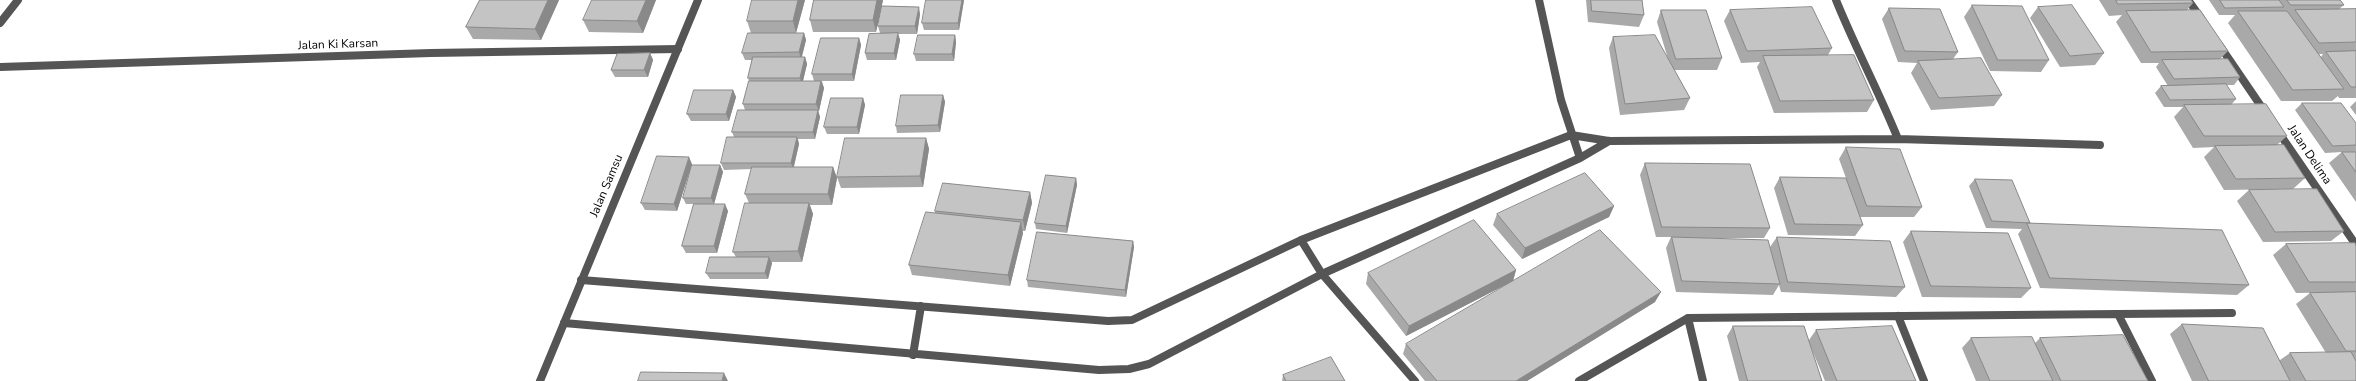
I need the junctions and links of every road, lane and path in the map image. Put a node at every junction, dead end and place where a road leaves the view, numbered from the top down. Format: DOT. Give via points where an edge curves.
graph roads {
  1 [pos="18,0"];
  2 [pos="698,0"];
  3 [pos="1539,0"];
  4 [pos="1835,0"];
  5 [pos="2188,0"];
  6 [pos="0,24"];
  7 [pos="2206,26"];
  8 [pos="2215,39"];
  9 [pos="678,49"];
  10 [pos="0,67"];
  11 [pos="1571,135"];
  12 [pos="1898,139"];
  13 [pos="1609,141"];
  14 [pos="2100,146"];
  15 [pos="1580,158"];
  16 [pos="1301,240"];
  17 [pos="2356,245"];
  18 [pos="1322,274"];
  19 [pos="581,280"];
  20 [pos="921,306"];
  21 [pos="2232,313"];
  22 [pos="2118,314"];
  23 [pos="1898,316"];
  24 [pos="1688,318"];
  25 [pos="564,322"];
  26 [pos="913,355"];
  27 [pos="540,381"];
  28 [pos="1415,381"];
  29 [pos="1579,381"];
  30 [pos="1703,381"];
  31 [pos="1924,381"];
  32 [pos="2152,381"];
  1 -- 6 [label="street"];
  2 -- 9 [label="street, Jalan Samsu"];
  3 -- 11 [label="street"];
  4 -- 12 [label="street" via="1878,90"];
  5 -- 7 [label="street"];
  8 -- 17 [label="street, Jalan Delima"];
  9 -- 10 [label="street, Jalan Ki Karsan" via="431,53"];
  9 -- 19 [label="street, Jalan Samsu"];
  11 -- 13 [label="street"];
  11 -- 15 [label="street"];
  11 -- 16 [label="street"];
  12 -- 13 [label="street"];
  12 -- 14 [label="street"];
  13 -- 15 [label="street"];
  15 -- 18 [label="street"];
  16 -- 18 [label="street"];
  16 -- 20 [label="street" via="1132,320 1108,321"];
  18 -- 26 [label="street" via="1149,364 1129,369 1099,370"];
  18 -- 28 [label="street"];
  19 -- 20 [label="street"];
  19 -- 25 [label="street, Jalan Samsu"];
  20 -- 26 [label="street"];
  21 -- 22 [label="street"];
  22 -- 23 [label="street"];
  22 -- 32 [label="street"];
  23 -- 24 [label="street"];
  23 -- 31 [label="street"];
  24 -- 29 [label="street"];
  24 -- 30 [label="street"];
  25 -- 26 [label="street"];
  25 -- 27 [label="street, Jalan Samsu"];
}
